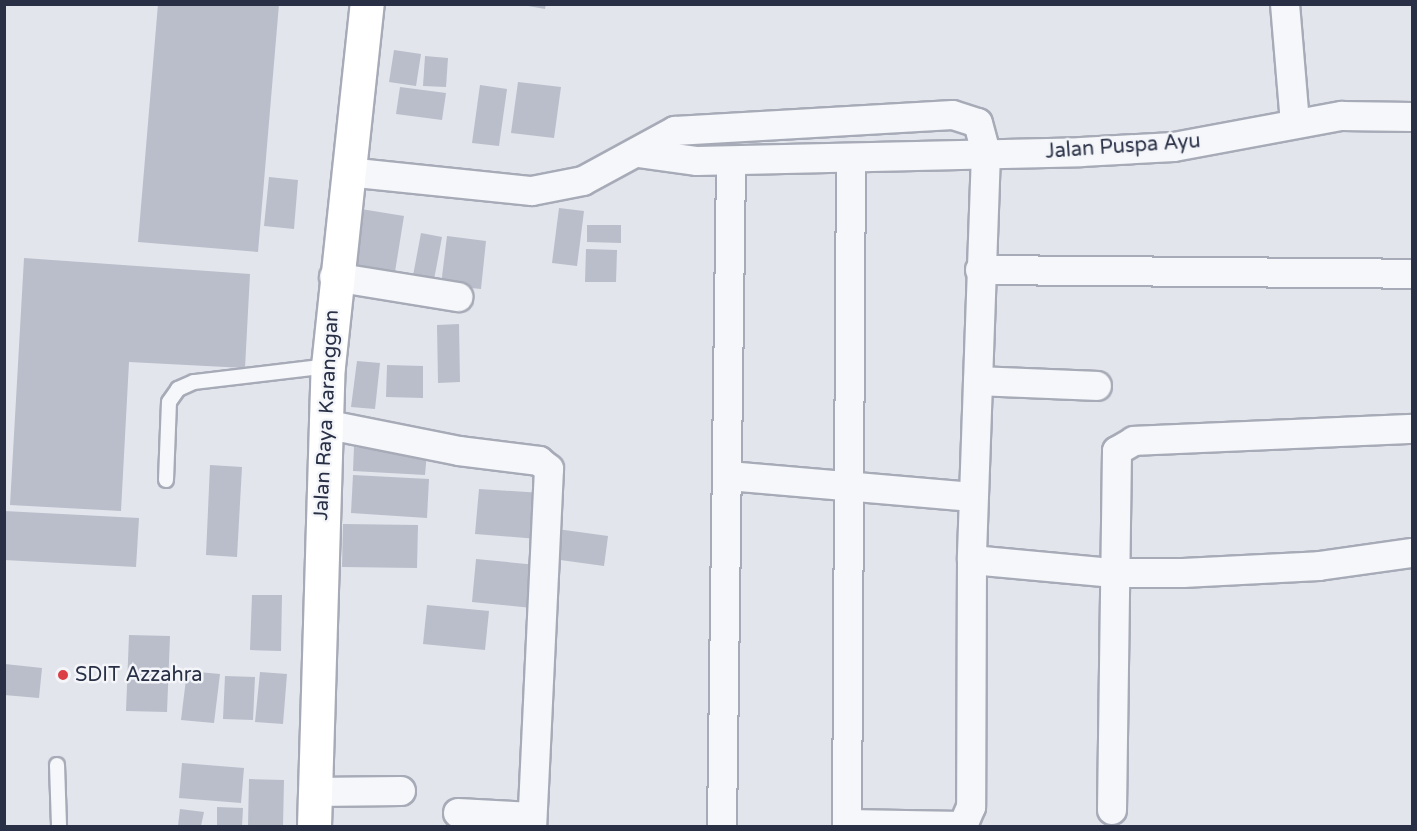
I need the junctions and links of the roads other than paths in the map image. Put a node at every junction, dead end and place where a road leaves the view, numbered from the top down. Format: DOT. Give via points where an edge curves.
graph roads {
  1 [pos="367,4"];
  2 [pos="1285,4"];
  3 [pos="1413,117"];
  4 [pos="1295,123"];
  5 [pos="638,153"];
  6 [pos="986,153"];
  7 [pos="850,158"];
  8 [pos="731,161"];
  9 [pos="347,172"];
  10 [pos="980,270"];
  11 [pos="1413,274"];
  12 [pos="334,277"];
  13 [pos="458,297"];
  14 [pos="328,366"];
  15 [pos="978,381"];
  16 [pos="1097,386"];
  17 [pos="324,424"];
  18 [pos="1413,429"];
  19 [pos="728,476"];
  20 [pos="166,480"];
  21 [pos="849,488"];
  22 [pos="973,497"];
  23 [pos="1413,553"];
  24 [pos="972,560"];
  25 [pos="1111,573"];
  26 [pos="57,765"];
  27 [pos="401,791"];
  28 [pos="314,792"];
  29 [pos="1112,810"];
  30 [pos="458,813"];
  31 [pos="532,822"];
  32 [pos="847,825"];
  33 [pos="59,826"];
  34 [pos="314,826"];
  35 [pos="722,826"];
  1 -- 9 [label="street, Jalan Raya Karanggan"];
  2 -- 4 [label="street"];
  3 -- 4 [label="street, Jalan Puspa Ayu" via="1342,116"];
  4 -- 6 [label="street, Jalan Puspa Ayu" via="1174,147"];
  5 -- 6 [label="street" via="659,136 694,129 953,116 978,123"];
  5 -- 8 [label="street, Jalan Puspa Ayu"];
  5 -- 9 [label="street" via="583,181 532,191"];
  6 -- 7 [label="street, Jalan Puspa Ayu"];
  6 -- 10 [label="street"];
  7 -- 8 [label="street, Jalan Puspa Ayu"];
  7 -- 21 [label="street"];
  8 -- 19 [label="street"];
  9 -- 12 [label="street, Jalan Raya Karanggan"];
  10 -- 11 [label="street"];
  10 -- 15 [label="street"];
  12 -- 13 [label="street"];
  12 -- 14 [label="street, Jalan Raya Karanggan"];
  14 -- 17 [label="street, Jalan Raya Karanggan"];
  14 -- 20 [label="lane" via="194,382 178,389 169,402"];
  15 -- 16 [label="street"];
  15 -- 22 [label="street"];
  17 -- 28 [label="street, Jalan Raya Karanggan"];
  17 -- 31 [label="street" via="459,451 539,460 549,469"];
  18 -- 25 [label="street" via="1126,443 1114,459"];
  19 -- 21 [label="street"];
  19 -- 35 [label="street"];
  21 -- 22 [label="street"];
  21 -- 32 [label="street"];
  22 -- 24 [label="street"];
  23 -- 25 [label="street" via="1319,566"];
  24 -- 25 [label="street"];
  24 -- 32 [label="street" via="969,819 963,826"];
  25 -- 29 [label="street"];
  26 -- 33 [label="lane"];
  27 -- 28 [label="street"];
  28 -- 34 [label="street, Jalan Raya Karanggan"];
  30 -- 31 [label="street"];
}
